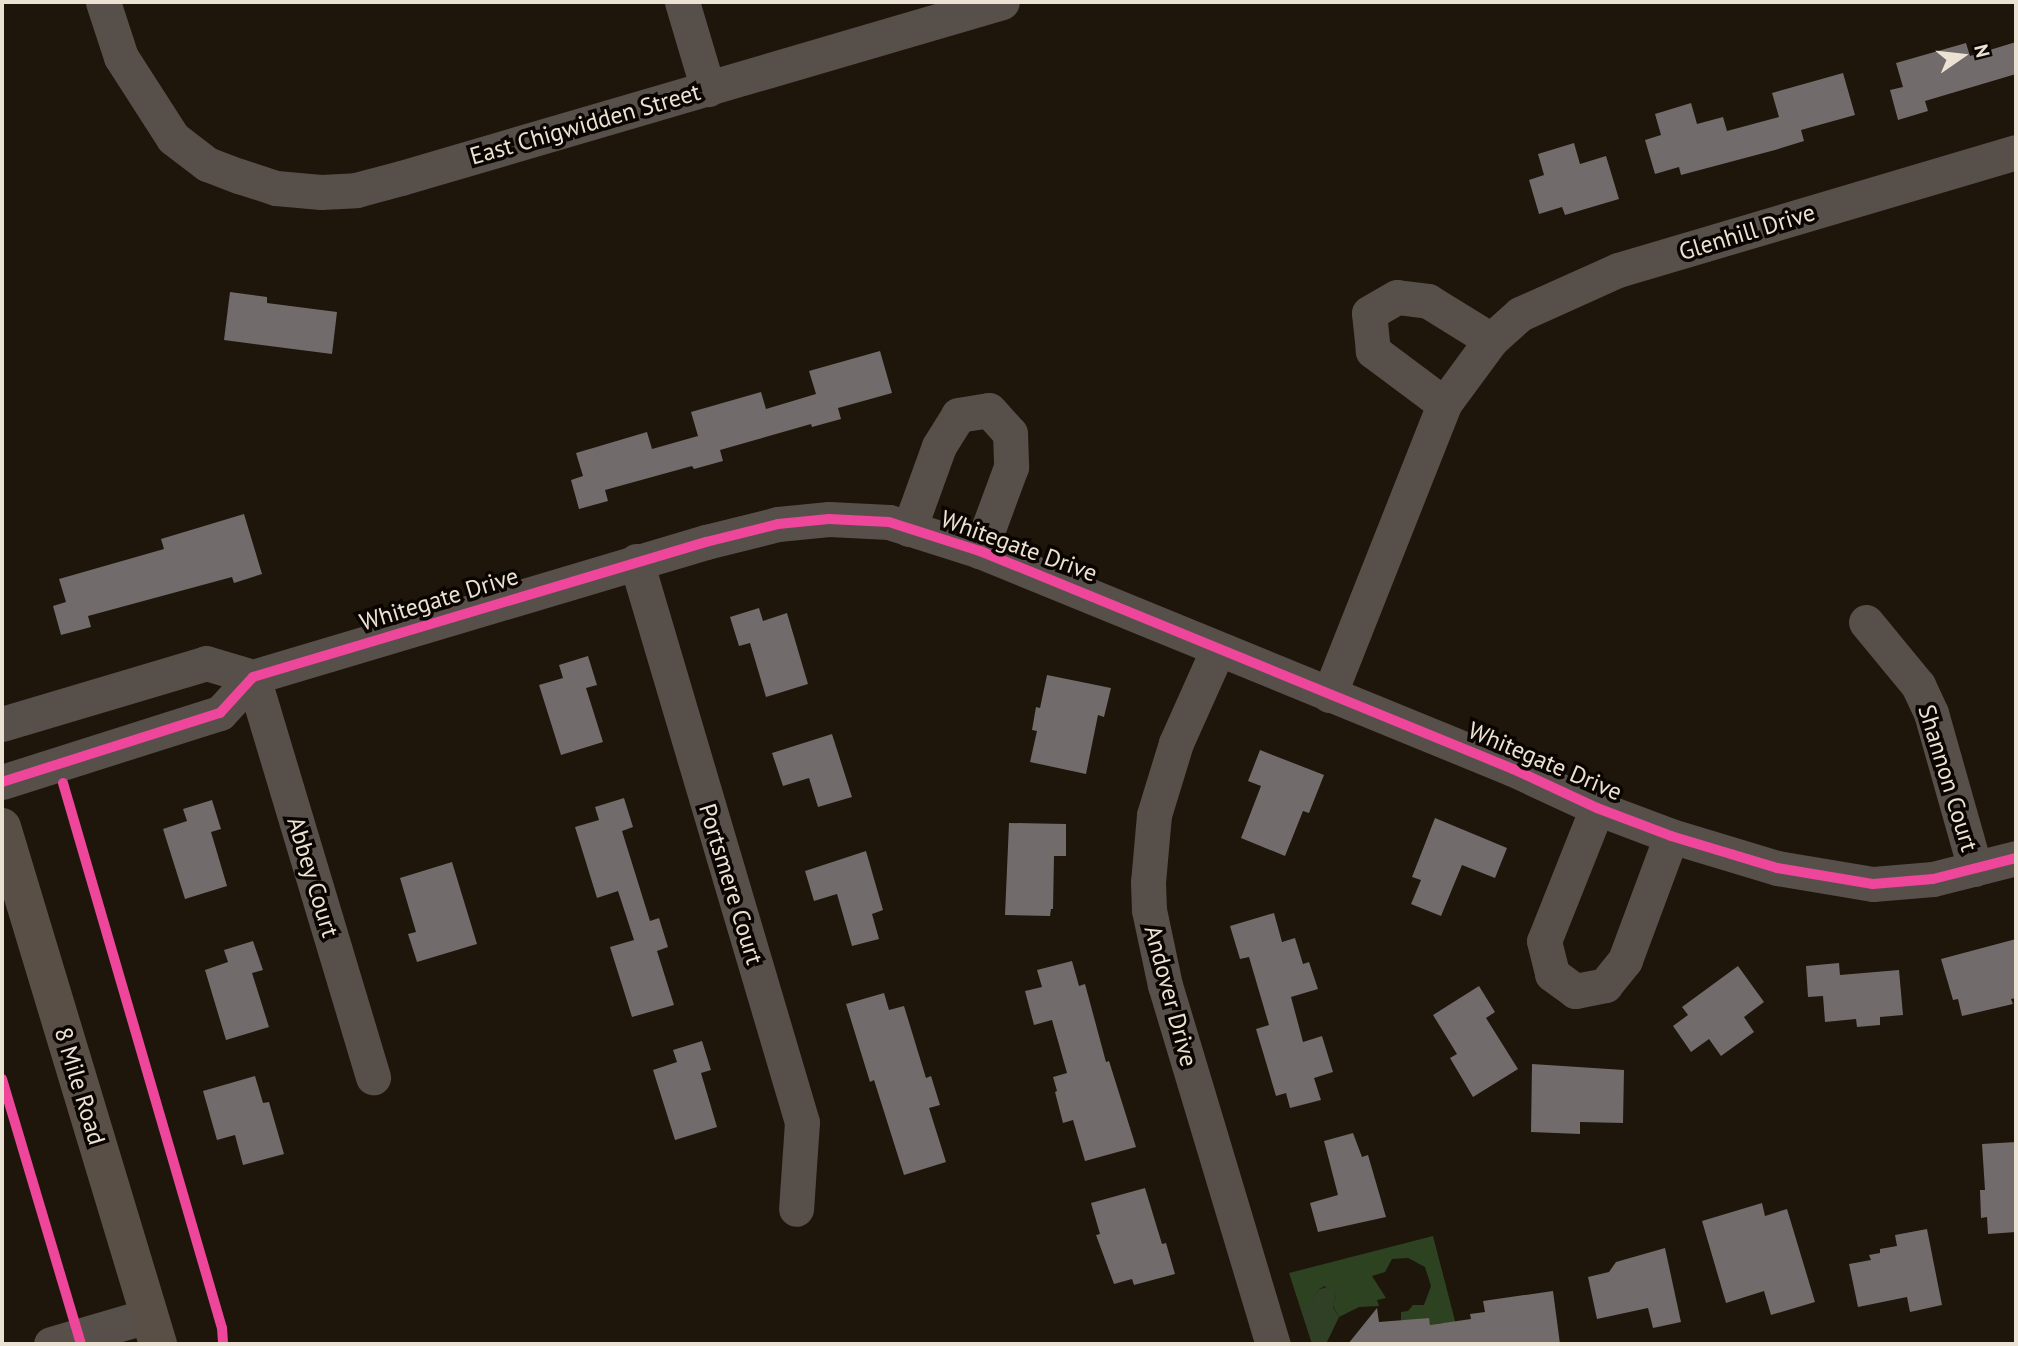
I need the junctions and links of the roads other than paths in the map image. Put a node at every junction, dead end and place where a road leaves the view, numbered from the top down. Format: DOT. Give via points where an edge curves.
graph roads {
  1 [pos="103,2"];
  2 [pos="682,2"];
  3 [pos="1002,2"];
  4 [pos="708,89"];
  5 [pos="2016,152"];
  6 [pos="1491,340"];
  7 [pos="1444,404"];
  8 [pos="909,529"];
  9 [pos="980,551"];
  10 [pos="636,561"];
  11 [pos="1867,622"];
  12 [pos="1218,649"];
  13 [pos="253,677"];
  14 [pos="1329,695"];
  15 [pos="2,724"];
  16 [pos="2,782"];
  17 [pos="1597,808"];
  18 [pos="2,827"];
  19 [pos="1671,836"];
  20 [pos="2016,858"];
  21 [pos="1975,869"];
  22 [pos="373,1077"];
  23 [pos="796,1209"];
  24 [pos="155,1333"];
  25 [pos="51,1344"];
  26 [pos="1273,1344"];
  1 -- 4 [label="street, East Chigwidden Street" via="121,57 173,138 206,164 276,188 356,190"];
  2 -- 4 [label="street"];
  3 -- 4 [label="street, East Chigwidden Street"];
  5 -- 6 [label="street, Glenhill Drive" via="1618,270 1520,314"];
  6 -- 7 [label="street, Glenhill Drive"];
  6 -- 7 [label="street" via="1428,301 1397,297 1369,313 1373,351"];
  7 -- 14 [label="street, Glenhill Drive"];
  8 -- 9 [label="street, Whitegate Drive"];
  8 -- 9 [label="street" via="939,446 958,415 989,410 1010,433 1011,467"];
  8 -- 10 [label="street, Whitegate Drive" via="889,522 829,519 778,524"];
  9 -- 12 [label="street, Whitegate Drive"];
  10 -- 13 [label="street, Whitegate Drive"];
  10 -- 23 [label="street, Portsmere Court" via="802,1122"];
  11 -- 21 [label="street, Shannon Court" via="1918,685 1927,704"];
  12 -- 14 [label="street, Whitegate Drive"];
  12 -- 26 [label="street, Andover Drive" via="1176,743 1154,815 1149,910 1165,985"];
  13 -- 15 [label="street" via="206,663"];
  13 -- 16 [label="street" via="220,713"];
  13 -- 22 [label="street, Abbey Court"];
  14 -- 17 [label="street, Whitegate Drive"];
  17 -- 19 [label="street, Whitegate Drive"];
  17 -- 19 [label="street" via="1544,941 1552,975 1575,991 1605,985 1625,960"];
  18 -- 24 [label="main road, 8 Mile Road"];
  19 -- 21 [label="street, Whitegate Drive" via="1777,868 1873,884 1933,879"];
  20 -- 21 [label="street, Whitegate Drive"];
  24 -- 25 [label="street" via="136,1320"];
}
